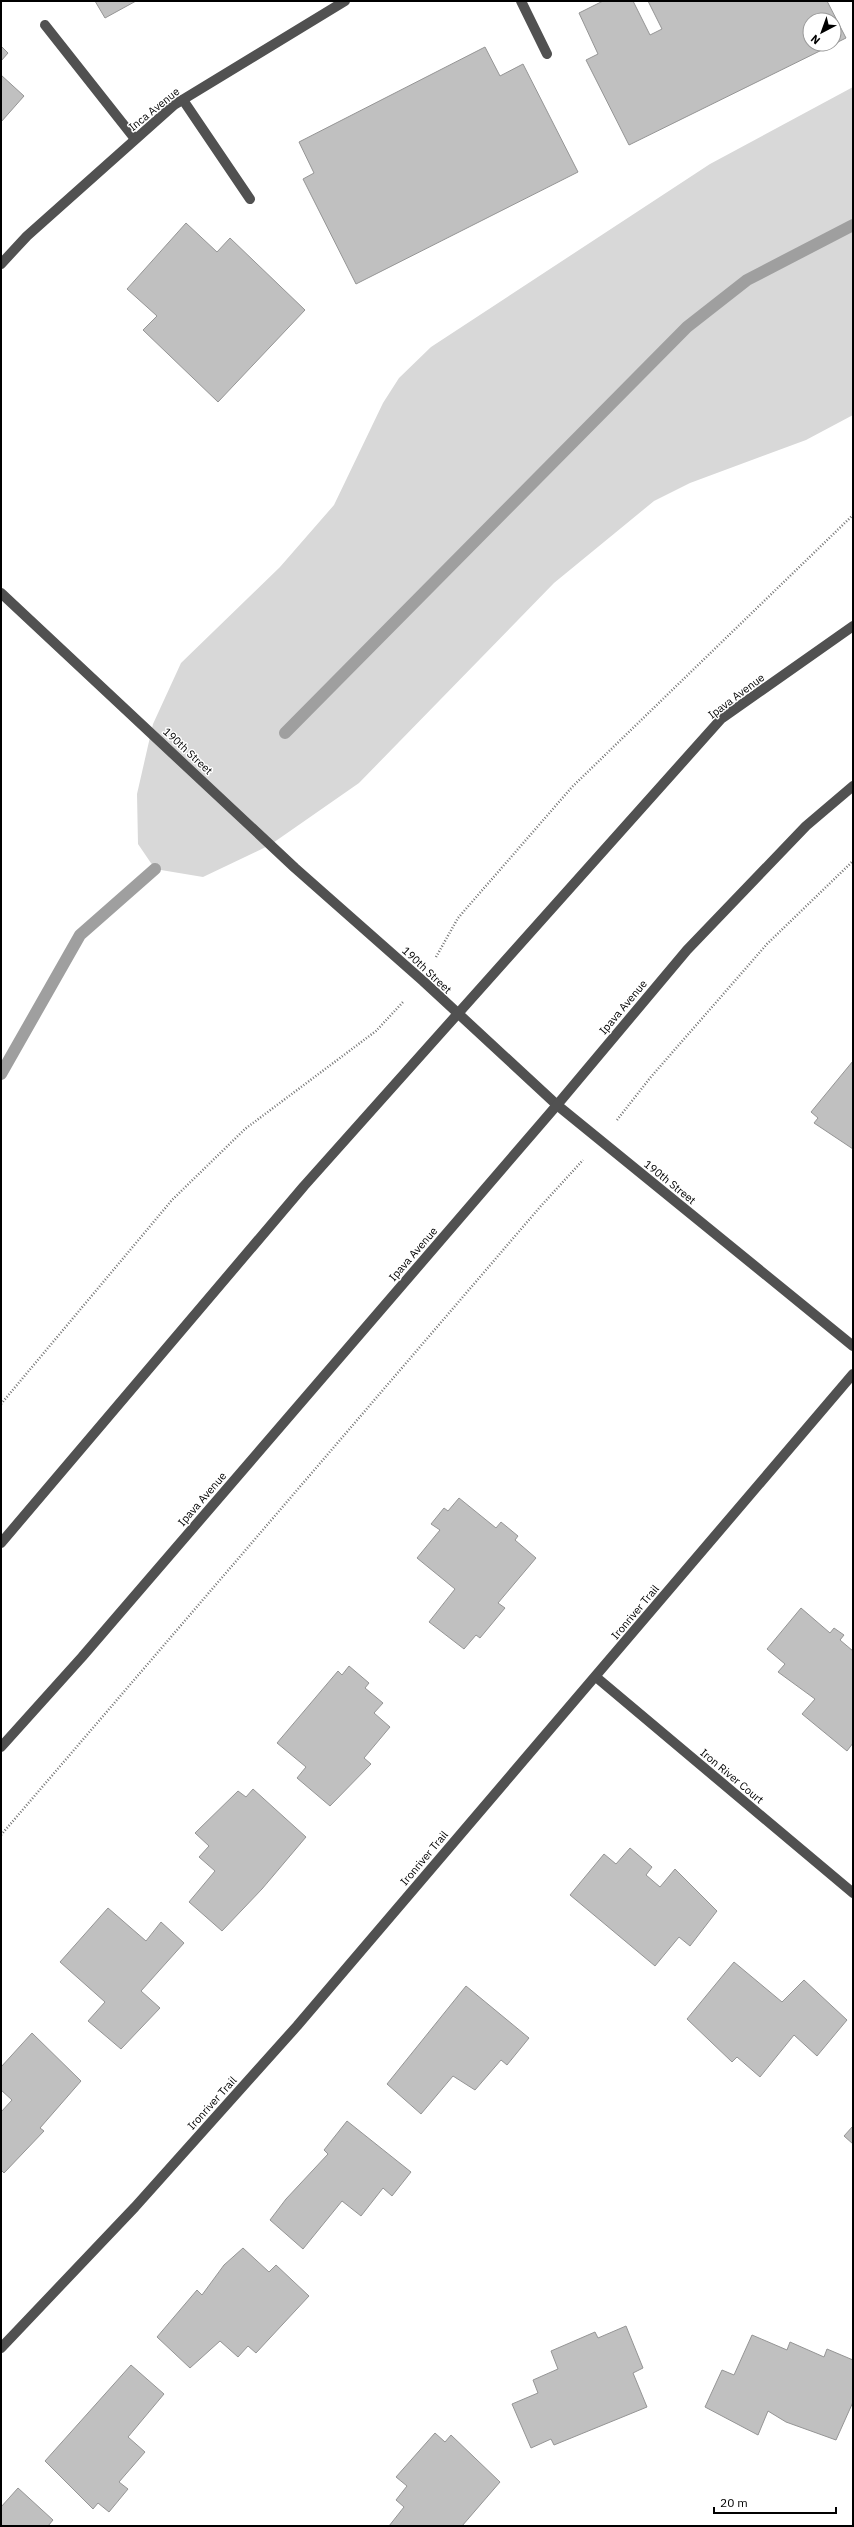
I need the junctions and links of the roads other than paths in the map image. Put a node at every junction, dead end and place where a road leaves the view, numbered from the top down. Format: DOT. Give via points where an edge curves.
graph roads {
  1 [pos="345,1"];
  2 [pos="521,1"];
  3 [pos="44,25"];
  4 [pos="547,54"];
  5 [pos="183,100"];
  6 [pos="135,139"];
  7 [pos="250,199"];
  8 [pos="1,264"];
  9 [pos="1,592"];
  10 [pos="853,626"];
  11 [pos="853,786"];
  12 [pos="458,1015"];
  13 [pos="557,1105"];
  14 [pos="853,1346"];
  15 [pos="853,1374"];
  16 [pos="1,1543"];
  17 [pos="596,1677"];
  18 [pos="1,1747"];
  19 [pos="853,1893"];
  20 [pos="1,2348"];
  1 -- 5 [label="street, Inca Avenue"];
  2 -- 4 [label="street"];
  3 -- 6 [label="street"];
  5 -- 6 [label="street, Inca Avenue"];
  5 -- 7 [label="street"];
  6 -- 8 [label="street, Inca Avenue" via="27,236"];
  9 -- 12 [label="street, 190th Street" via="295,868"];
  10 -- 12 [label="street, Ipava Avenue" via="721,720"];
  11 -- 13 [label="street, Ipava Avenue" via="806,826 687,950"];
  12 -- 13 [label="street, 190th Street"];
  12 -- 16 [label="street, Ipava Avenue" via="304,1186"];
  13 -- 14 [label="street, 190th Street"];
  13 -- 18 [label="street, Ipava Avenue" via="87,1651"];
  15 -- 17 [label="street, Ironriver Trail"];
  17 -- 19 [label="street, Iron River Court"];
  17 -- 20 [label="street, Ironriver Trail" via="297,2026 135,2207"];
}
